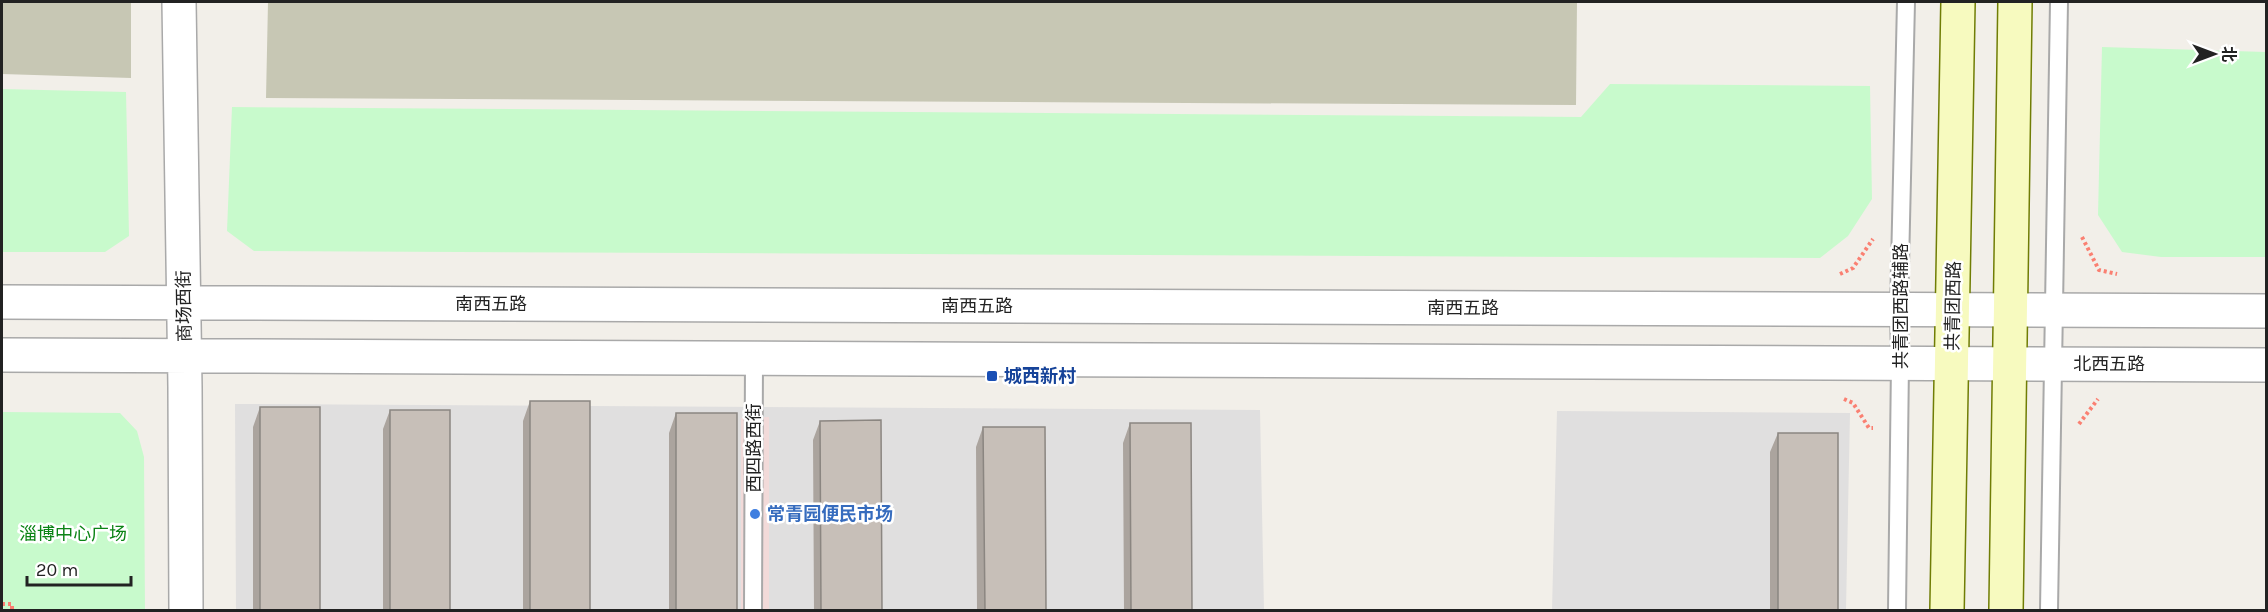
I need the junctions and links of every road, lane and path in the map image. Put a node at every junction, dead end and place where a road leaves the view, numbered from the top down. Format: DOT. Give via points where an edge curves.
graph roads {
  1 [pos="178,2"];
  2 [pos="1906,2"];
  3 [pos="1958,2"];
  4 [pos="2015,2"];
  5 [pos="2059,2"];
  6 [pos="2,302"];
  7 [pos="184,303"];
  8 [pos="1899,310"];
  9 [pos="1953,310"];
  10 [pos="2010,310"];
  11 [pos="2054,310"];
  12 [pos="2266,311"];
  13 [pos="2,355"];
  14 [pos="185,356"];
  15 [pos="754,358"];
  16 [pos="1900,363"];
  17 [pos="1952,364"];
  18 [pos="2010,364"];
  19 [pos="2052,364"];
  20 [pos="2266,365"];
  21 [pos="2,604"];
  22 [pos="12,610"];
  23 [pos="186,610"];
  24 [pos="753,610"];
  25 [pos="1897,610"];
  26 [pos="1947,610"];
  27 [pos="2006,610"];
  28 [pos="2049,610"];
  1 -- 7 [label="street, 商场西街"];
  2 -- 8 [label="lane, 共青团西路辅路"];
  3 -- 9 [label="main road, 共青团西路"];
  4 -- 10 [label="main road"];
  5 -- 11 [label="lane"];
  6 -- 7 [label="street, 南西五路"];
  7 -- 8 [label="street, 南西五路"];
  7 -- 14 [label="street, 商场西街"];
  8 -- 9 [label="street, 南西五路"];
  8 -- 16 [label="lane, 共青团西路辅路"];
  9 -- 10 [label="street"];
  9 -- 17 [label="main road, 共青团西路"];
  10 -- 11 [label="street"];
  10 -- 18 [label="main road"];
  11 -- 12 [label="street"];
  11 -- 19 [label="lane"];
  13 -- 14 [label="street"];
  14 -- 15 [label="street"];
  14 -- 23 [label="street, 商场西街"];
  15 -- 16 [label="street"];
  15 -- 24 [label="lane, 西四路西街"];
  16 -- 17 [label="street"];
  16 -- 25 [label="lane, 共青团西路辅路"];
  17 -- 18 [label="street, 北西五路"];
  17 -- 26 [label="main road, 共青团西路"];
  18 -- 19 [label="street, 北西五路"];
  18 -- 27 [label="main road"];
  19 -- 20 [label="street, 北西五路"];
  19 -- 28 [label="lane"];
  21 -- 22 [label="path" via="12,604"];
}
